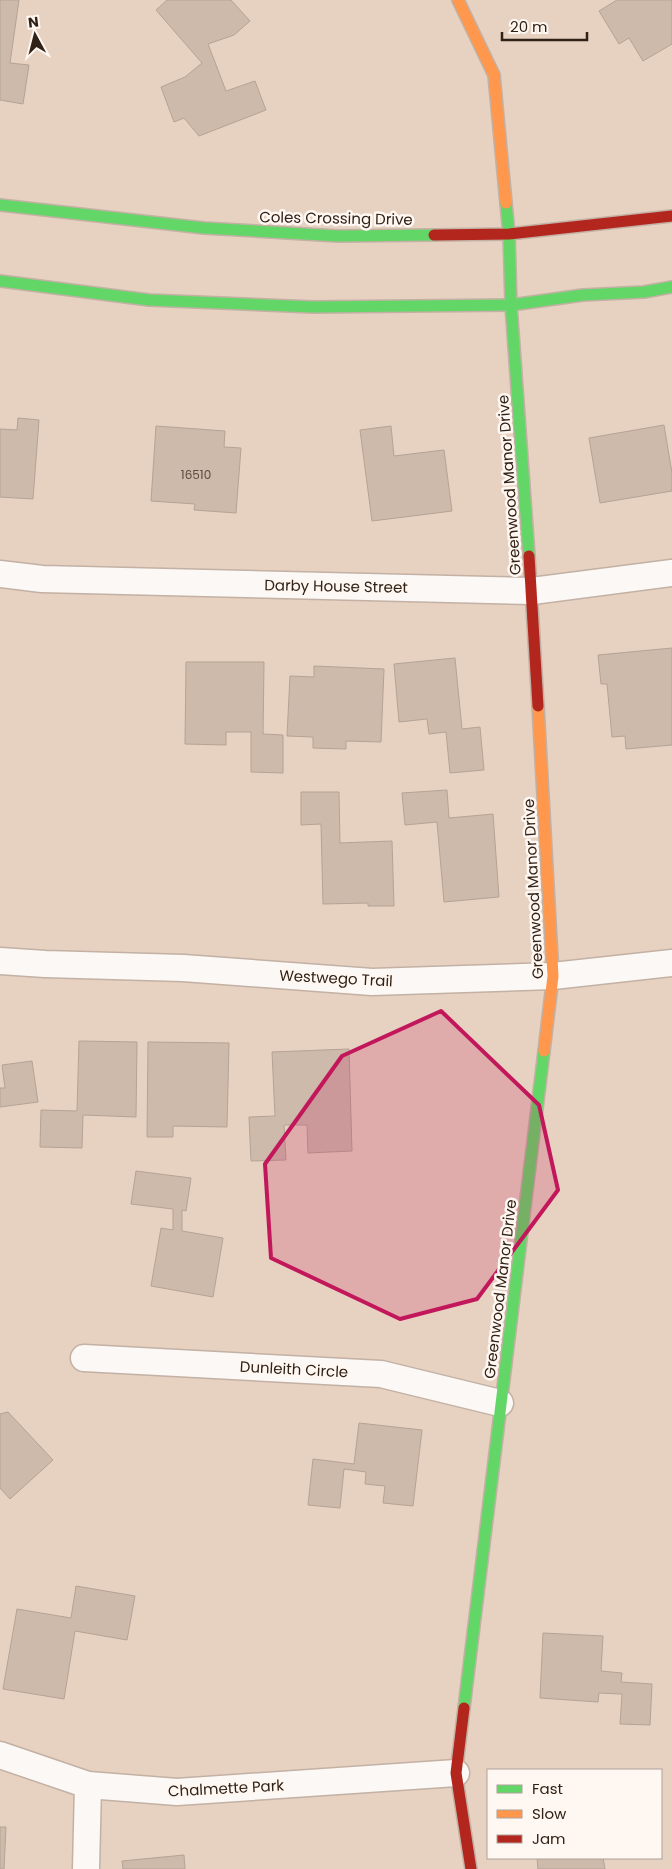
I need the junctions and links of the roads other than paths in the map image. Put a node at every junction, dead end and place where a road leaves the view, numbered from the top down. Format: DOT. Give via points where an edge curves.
graph roads {
  1 [pos="458,0"];
  2 [pos="0,205"];
  3 [pos="672,216"];
  4 [pos="509,234"];
  5 [pos="0,281"];
  6 [pos="672,287"];
  7 [pos="510,305"];
  8 [pos="672,573"];
  9 [pos="0,574"];
  10 [pos="532,591"];
  11 [pos="0,961"];
  12 [pos="672,963"];
  13 [pos="554,976"];
  14 [pos="84,1358"];
  15 [pos="500,1403"];
  16 [pos="0,1755"];
  17 [pos="456,1773"];
  18 [pos="88,1785"];
  19 [pos="86,1869"];
  20 [pos="471,1869"];
  1 -- 4 [label="street, Greenwood Manor Drive" via="494,75"];
  2 -- 4 [label="street, Coles Crossing Drive" via="204,228 338,236"];
  3 -- 4 [label="street, Coles Crossing Drive"];
  4 -- 7 [label="street, Greenwood Manor Drive"];
  5 -- 7 [label="street" via="159,300 313,307"];
  6 -- 7 [label="street"];
  7 -- 10 [label="street, Greenwood Manor Drive"];
  8 -- 10 [label="street, Darby House Street"];
  9 -- 10 [label="street, Darby House Street" via="42,579"];
  10 -- 13 [label="street, Greenwood Manor Drive"];
  11 -- 13 [label="street, Westwego Trail" via="183,968 372,982"];
  12 -- 13 [label="street, Westwego Trail"];
  13 -- 15 [label="street, Greenwood Manor Drive"];
  14 -- 15 [label="street, Dunleith Circle" via="381,1374"];
  15 -- 17 [label="street, Greenwood Manor Drive"];
  16 -- 18 [label="street, Chalmette Park"];
  17 -- 18 [label="street, Chalmette Park" via="176,1792"];
  17 -- 20 [label="street, Greenwood Manor Drive"];
  18 -- 19 [label="street"];
}
